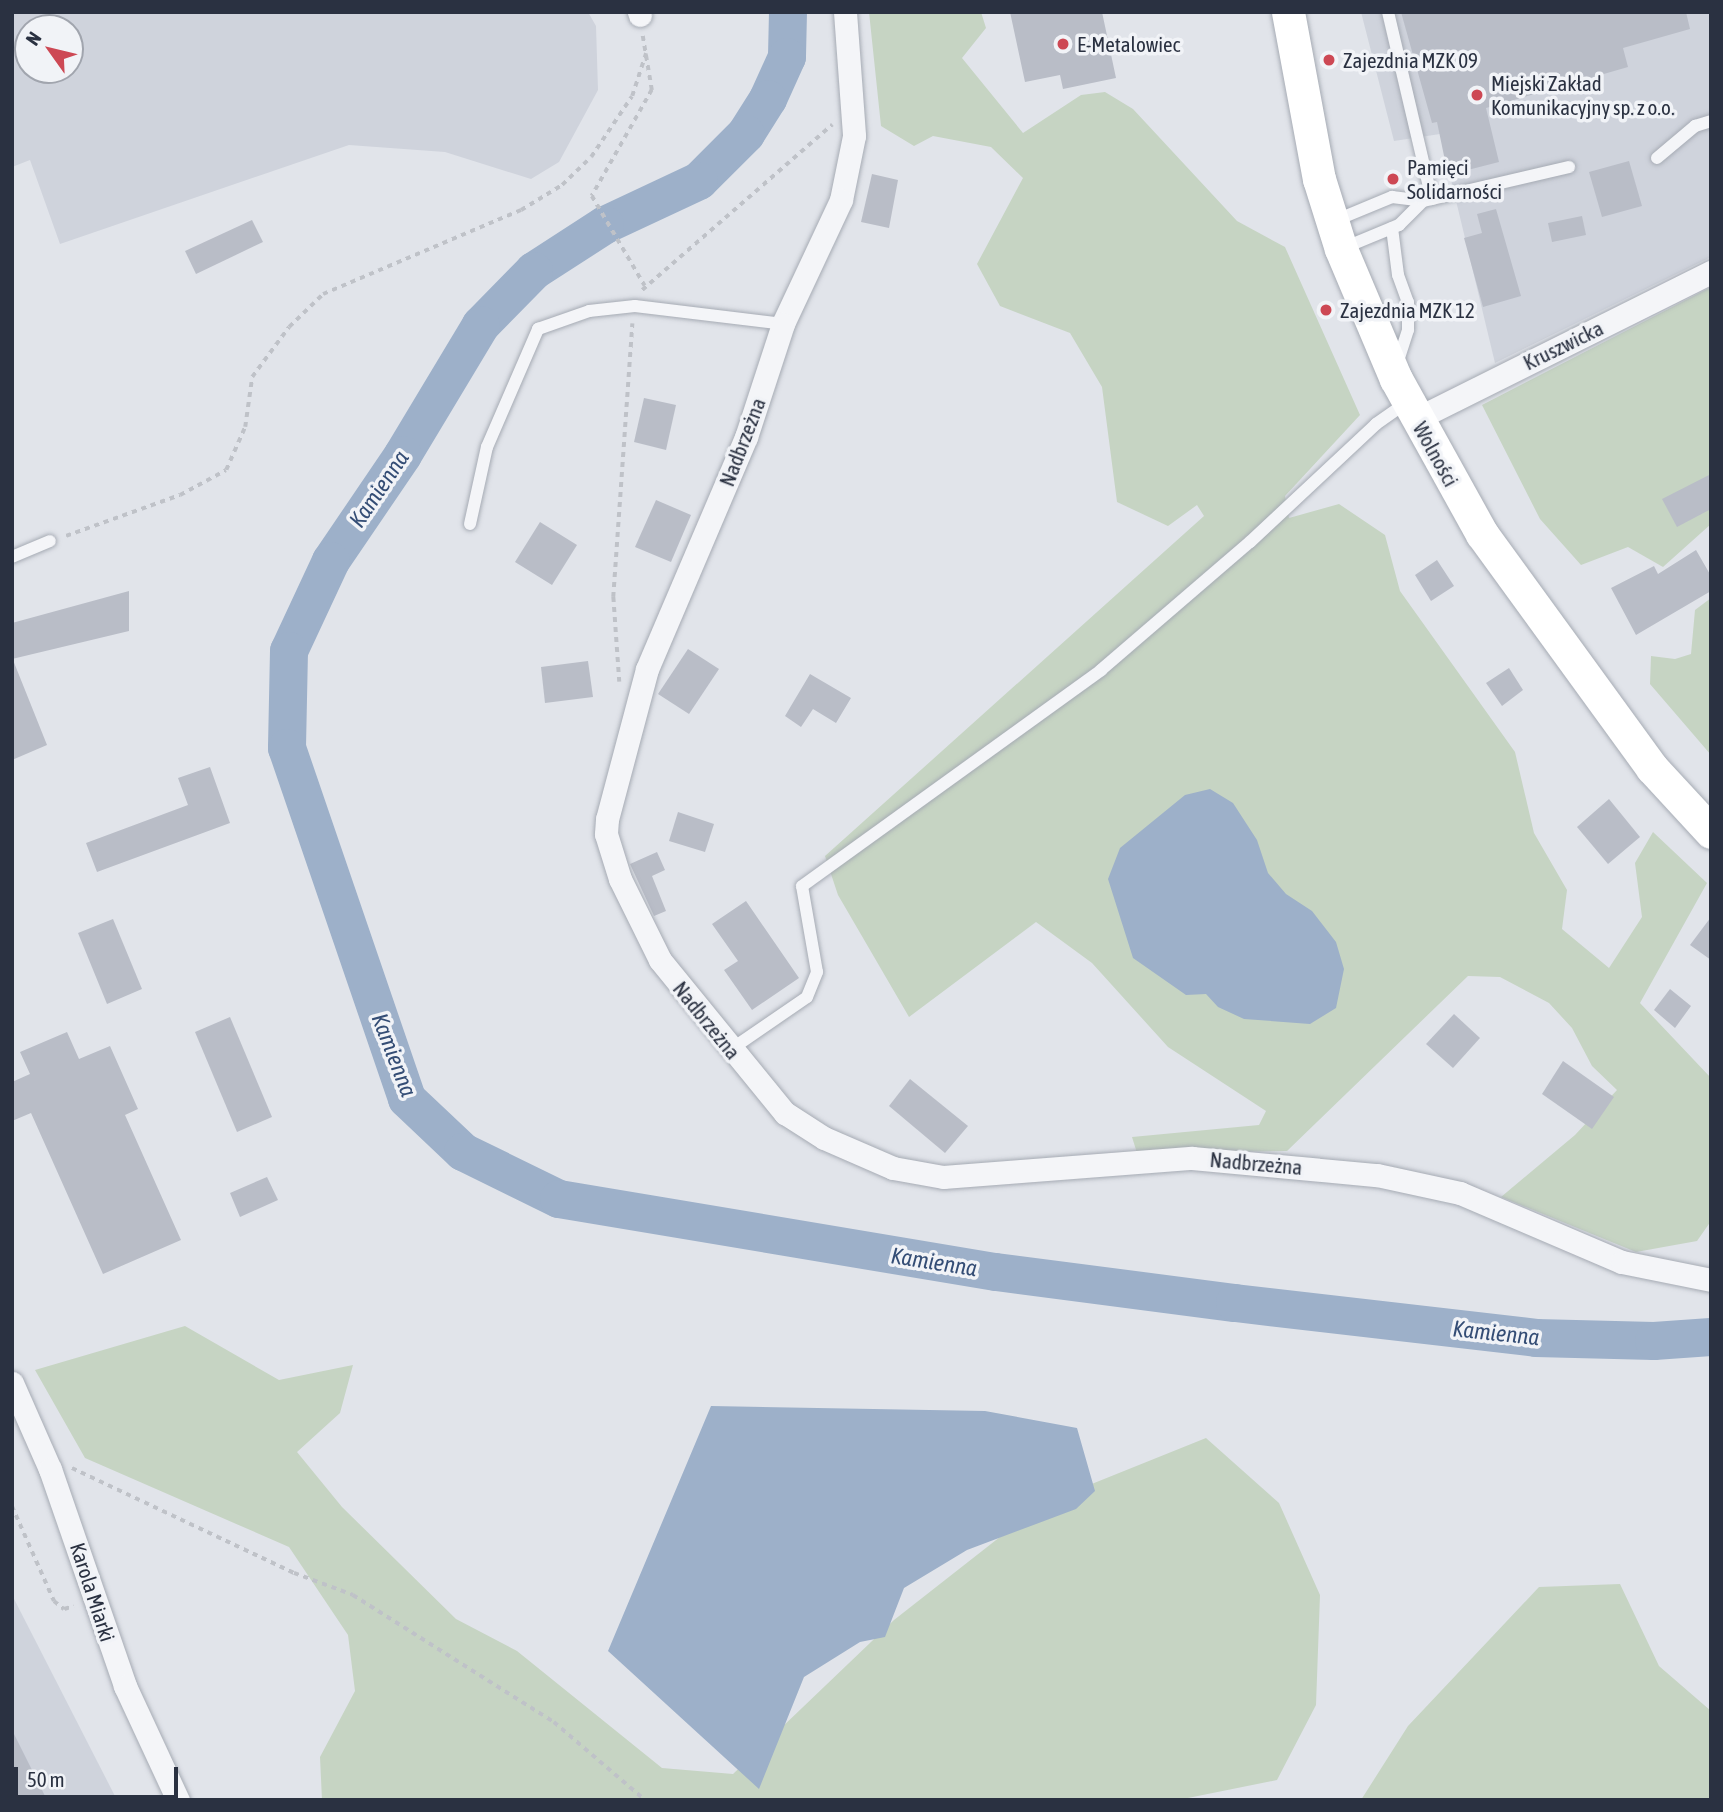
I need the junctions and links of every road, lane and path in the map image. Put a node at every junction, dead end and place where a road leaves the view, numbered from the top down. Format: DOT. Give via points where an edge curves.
graph roads {
  1 [pos="845,12"];
  2 [pos="1288,12"];
  3 [pos="1388,12"];
  4 [pos="838,120"];
  5 [pos="1711,121"];
  6 [pos="1657,158"];
  7 [pos="1569,167"];
  8 [pos="1428,200"];
  9 [pos="1392,228"];
  10 [pos="1337,235"];
  11 [pos="1711,272"];
  12 [pos="645,286"];
  13 [pos="635,306"];
  14 [pos="783,324"];
  15 [pos="1406,399"];
  16 [pos="470,524"];
  17 [pos="50,541"];
  18 [pos="12,557"];
  19 [pos="620,693"];
  20 [pos="1711,832"];
  21 [pos="730,1050"];
  22 [pos="1711,1280"];
  23 [pos="12,1383"];
  24 [pos="50,1469"];
  25 [pos="12,1506"];
  26 [pos="79,1604"];
  27 [pos="178,1800"];
  28 [pos="645,1800"];
  1 -- 14 [label="street, Nadbrzeżna" via="854,129 848,172 834,219"];
  2 -- 10 [label="street, Wolności" via="1308,132"];
  3 -- 8 [label="lane"];
  4 -- 12 [label="path"];
  5 -- 6 [label="lane" via="1695,126"];
  7 -- 8 [label="lane"];
  8 -- 9 [label="lane"];
  8 -- 10 [label="lane" via="1392,197"];
  9 -- 10 [label="lane"];
  9 -- 15 [label="lane" via="1398,275 1408,302"];
  10 -- 15 [label="street, Wolności"];
  11 -- 15 [label="street, Kruszwicka"];
  12 -- 13 [label="path"];
  12 -- 17 [label="path" via="592,196 652,90 646,53 632,96 591,157 562,185 521,210 323,294 289,327 252,377 245,426 226,471 180,495"];
  13 -- 14 [label="lane"];
  13 -- 16 [label="lane" via="589,311 538,329 487,447"];
  13 -- 19 [label="path" via="613,597"];
  14 -- 21 [label="street, Nadbrzeżna" via="747,437 647,670 607,819 606,834 639,925 677,984"];
  15 -- 20 [label="street, Wolności" via="1482,534 1652,768"];
  15 -- 21 [label="lane" via="1101,670 802,886 817,972 807,997"];
  17 -- 18 [label="lane"];
  21 -- 22 [label="street, Nadbrzeżna" via="767,1095 804,1127 893,1168 943,1177 1192,1158 1377,1175 1460,1194 1622,1262"];
  23 -- 24 [label="street, Karola Miarki"];
  24 -- 27 [label="street, Karola Miarki" via="125,1686"];
  24 -- 28 [label="path" via="73,1468 294,1573 353,1595 554,1722"];
  25 -- 26 [label="path" via="54,1601 64,1609"];
}
